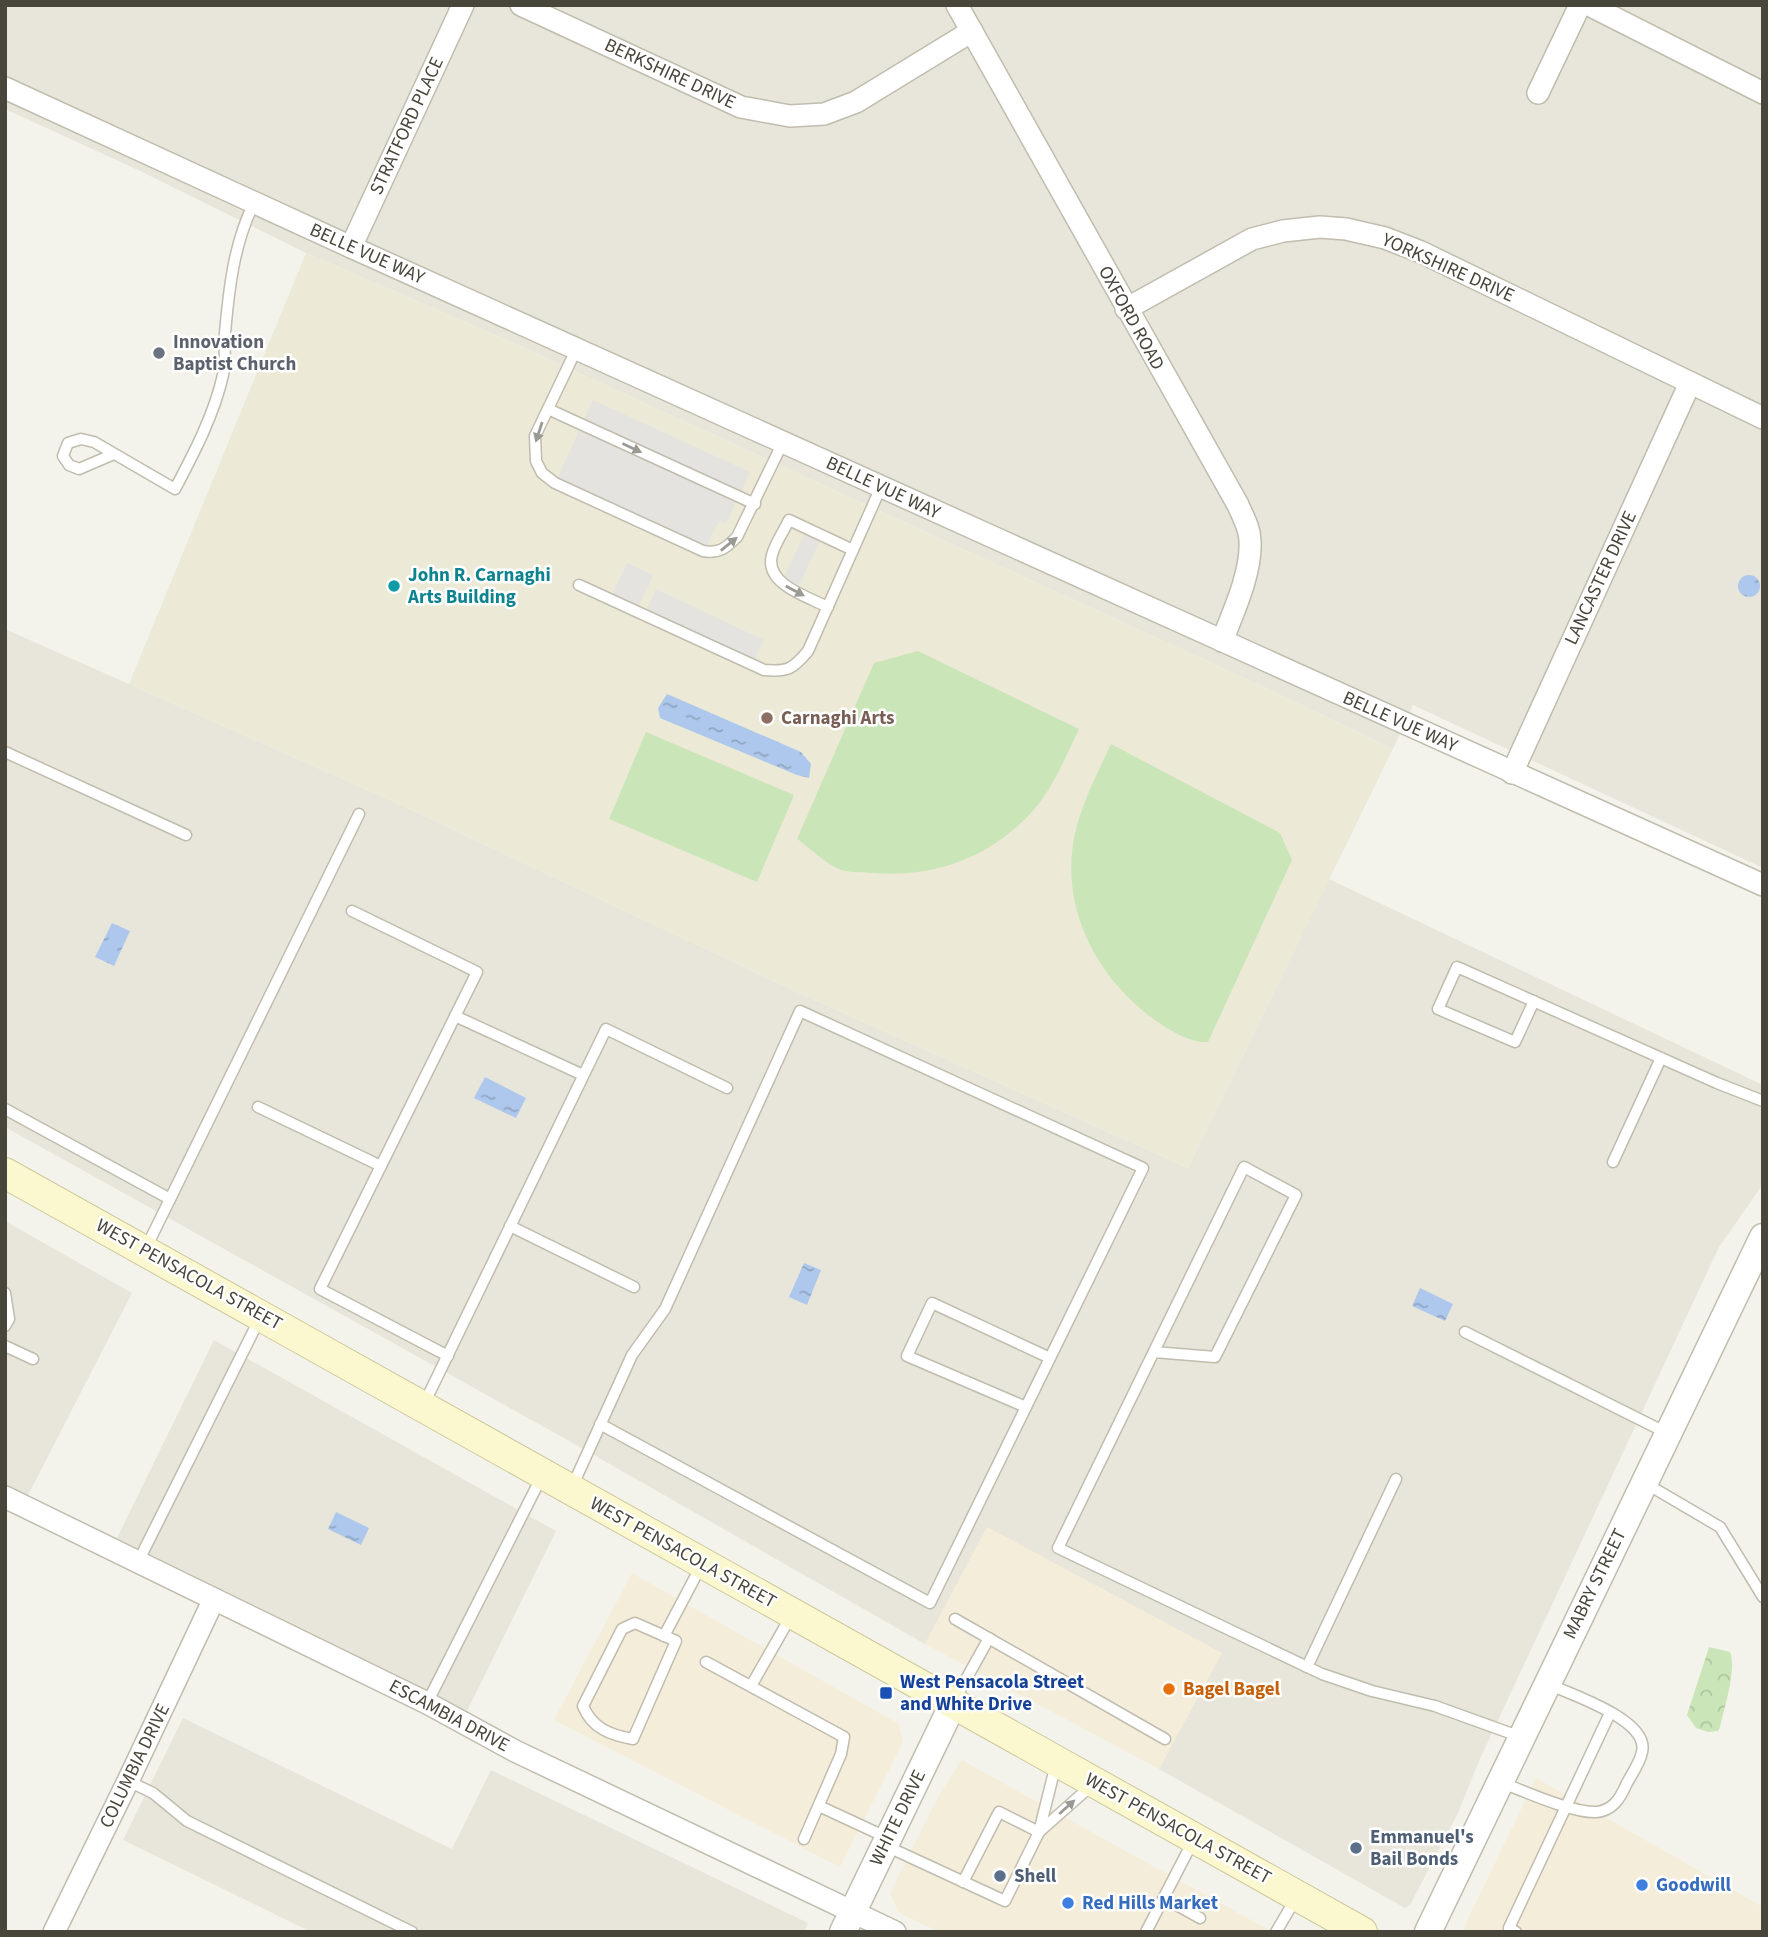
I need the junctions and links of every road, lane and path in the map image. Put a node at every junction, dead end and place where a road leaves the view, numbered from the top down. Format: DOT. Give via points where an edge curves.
graph roads {
  1 [pos="463,5"];
  2 [pos="521,5"];
  3 [pos="957,5"];
  4 [pos="1580,5"];
  5 [pos="1589,5"];
  6 [pos="972,31"];
  7 [pos="5,88"];
  8 [pos="1538,93"];
  9 [pos="1763,93"];
  10 [pos="254,202"];
  11 [pos="351,247"];
  12 [pos="1126,309"];
  13 [pos="577,348"];
  14 [pos="1690,383"];
  15 [pos="548,409"];
  16 [pos="1763,418"];
  17 [pos="783,442"];
  18 [pos="114,454"];
  19 [pos="881,487"];
  20 [pos="755,504"];
  21 [pos="853,550"];
  22 [pos="579,586"];
  23 [pos="828,607"];
  24 [pos="1222,641"];
  25 [pos="5,752"];
  26 [pos="1511,773"];
  27 [pos="359,814"];
  28 [pos="186,835"];
  29 [pos="1763,885"];
  30 [pos="352,911"];
  31 [pos="1534,1001"];
  32 [pos="456,1016"];
  33 [pos="1661,1058"];
  34 [pos="583,1076"];
  35 [pos="727,1088"];
  36 [pos="1763,1101"];
  37 [pos="258,1107"];
  38 [pos="5,1109"];
  39 [pos="1613,1162"];
  40 [pos="381,1166"];
  41 [pos="5,1173"];
  42 [pos="170,1199"];
  43 [pos="510,1226"];
  44 [pos="1763,1237"];
  45 [pos="145,1251"];
  46 [pos="634,1287"];
  47 [pos="5,1293"];
  48 [pos="262,1316"];
  49 [pos="5,1326"];
  50 [pos="1465,1332"];
  51 [pos="5,1346"];
  52 [pos="1154,1352"];
  53 [pos="448,1356"];
  54 [pos="1050,1358"];
  55 [pos="33,1359"];
  56 [pos="423,1407"];
  57 [pos="1026,1407"];
  58 [pos="600,1424"];
  59 [pos="1667,1433"];
  60 [pos="544,1474"];
  61 [pos="1396,1479"];
  62 [pos="1643,1482"];
  63 [pos="570,1490"];
  64 [pos="5,1497"];
  65 [pos="138,1562"];
  66 [pos="703,1564"];
  67 [pos="1763,1597"];
  68 [pos="214,1599"];
  69 [pos="792,1614"];
  70 [pos="955,1619"];
  71 [pos="664,1636"];
  72 [pos="989,1638"];
  73 [pos="706,1662"];
  74 [pos="1307,1667"];
  75 [pos="1547,1684"];
  76 [pos="751,1686"];
  77 [pos="427,1703"];
  78 [pos="953,1704"];
  79 [pos="1610,1713"];
  80 [pos="1521,1738"];
  81 [pos="1165,1739"];
  82 [pos="1056,1761"];
  83 [pos="128,1781"];
  84 [pos="1500,1782"];
  85 [pos="1094,1783"];
  86 [pos="819,1806"];
  87 [pos="1566,1806"];
  88 [pos="1039,1832"];
  89 [pos="804,1839"];
  90 [pos="1195,1839"];
  91 [pos="886,1841"];
  92 [pos="963,1882"];
  93 [pos="1297,1895"];
  94 [pos="1164,1898"];
  95 [pos="1200,1918"];
  96 [pos="848,1922"];
  97 [pos="54,1932"];
  98 [pos="412,1932"];
  99 [pos="895,1932"];
  100 [pos="1146,1932"];
  101 [pos="1276,1932"];
  102 [pos="1362,1932"];
  103 [pos="1428,1932"];
  104 [pos="1516,1932"];
  1 -- 11 [label="street, STRATFORD PLACE"];
  2 -- 6 [label="street, BERKSHIRE DRIVE" via="741,107 790,116 824,114 856,102"];
  3 -- 6 [label="street, OXFORD ROAD"];
  4 -- 8 [label="street"];
  5 -- 9 [label="street"];
  6 -- 12 [label="street, OXFORD ROAD"];
  7 -- 10 [label="street, BELLE VUE WAY"];
  10 -- 11 [label="street, BELLE VUE WAY"];
  10 -- 18 [label="lane" via="233,266 223,373 215,403 175,489"];
  11 -- 13 [label="street, BELLE VUE WAY"];
  12 -- 14 [label="street, YORKSHIRE DRIVE" via="1252,239 1301,228 1346,229 1421,252"];
  12 -- 24 [label="street, OXFORD ROAD" via="1248,528 1251,543 1246,573"];
  13 -- 15 [label="lane"];
  13 -- 17 [label="street, BELLE VUE WAY"];
  14 -- 16 [label="street, YORKSHIRE DRIVE"];
  14 -- 26 [label="street, LANCASTER DRIVE"];
  15 -- 20 [label="lane, one-way"];
  15 -- 20 [label="lane, one-way" via="535,436 536,461 542,473 703,551 716,553 737,537"];
  17 -- 19 [label="street, BELLE VUE WAY"];
  17 -- 20 [label="lane"];
  19 -- 21 [label="lane"];
  19 -- 24 [label="street, BELLE VUE WAY"];
  21 -- 23 [label="lane"];
  21 -- 23 [label="lane, one-way" via="789,520 771,556 773,571 785,586"];
  22 -- 23 [label="lane" via="764,670 780,672 794,667 808,651"];
  24 -- 26 [label="street, BELLE VUE WAY"];
  25 -- 28 [label="lane"];
  26 -- 29 [label="street, BELLE VUE WAY"];
  27 -- 42 [label="lane"];
  30 -- 32 [label="lane" via="477,972"];
  31 -- 31 [label="lane" via="1514,1042 1438,1009 1457,967"];
  31 -- 33 [label="lane"];
  32 -- 34 [label="lane"];
  32 -- 40 [label="lane"];
  33 -- 36 [label="lane"];
  33 -- 39 [label="lane"];
  34 -- 35 [label="lane" via="606,1029"];
  34 -- 43 [label="lane"];
  37 -- 40 [label="lane"];
  38 -- 42 [label="lane"];
  40 -- 53 [label="lane" via="320,1289"];
  41 -- 45 [label="main road, WEST PENSACOLA STREET"];
  42 -- 45 [label="lane"];
  43 -- 46 [label="lane"];
  43 -- 53 [label="lane"];
  44 -- 59 [label="street, MABRY STREET"];
  45 -- 48 [label="main road, WEST PENSACOLA STREET"];
  47 -- 49 [label="lane" via="9,1319"];
  48 -- 56 [label="main road, WEST PENSACOLA STREET"];
  48 -- 65 [label="lane"];
  50 -- 59 [label="lane"];
  51 -- 55 [label="lane"];
  52 -- 52 [label="lane" via="1214,1357 1296,1195 1244,1167"];
  52 -- 74 [label="lane" via="1058,1548"];
  53 -- 56 [label="lane"];
  54 -- 57 [label="lane"];
  54 -- 57 [label="lane" via="932,1303 907,1356"];
  54 -- 58 [label="lane" via="1143,1168 800,1012 665,1309 632,1355"];
  56 -- 60 [label="main road, WEST PENSACOLA STREET"];
  57 -- 58 [label="lane" via="930,1603"];
  58 -- 63 [label="lane"];
  59 -- 62 [label="street, MABRY STREET"];
  60 -- 63 [label="main road, WEST PENSACOLA STREET"];
  60 -- 77 [label="lane"];
  61 -- 74 [label="lane"];
  62 -- 67 [label="lane" via="1720,1527"];
  62 -- 75 [label="street, MABRY STREET"];
  63 -- 66 [label="main road, WEST PENSACOLA STREET"];
  64 -- 65 [label="street, ESCAMBIA DRIVE"];
  65 -- 68 [label="street, ESCAMBIA DRIVE"];
  66 -- 69 [label="main road, WEST PENSACOLA STREET"];
  66 -- 71 [label="lane"];
  68 -- 77 [label="street, ESCAMBIA DRIVE"];
  68 -- 83 [label="street, COLUMBIA DRIVE"];
  69 -- 76 [label="lane"];
  69 -- 78 [label="main road, WEST PENSACOLA STREET"];
  70 -- 72 [label="lane"];
  71 -- 71 [label="lane" via="635,1623 622,1629 583,1706 597,1727 633,1739 676,1641"];
  72 -- 78 [label="lane"];
  72 -- 81 [label="lane"];
  73 -- 76 [label="lane"];
  74 -- 80 [label="lane"];
  75 -- 79 [label="lane"];
  75 -- 80 [label="street, MABRY STREET"];
  76 -- 86 [label="lane" via="844,1737"];
  77 -- 96 [label="street, ESCAMBIA DRIVE"];
  78 -- 82 [label="main road, WEST PENSACOLA STREET"];
  78 -- 91 [label="street, WHITE DRIVE"];
  79 -- 87 [label="lane"];
  79 -- 87 [label="lane" via="1635,1729 1643,1750 1623,1791 1606,1811 1593,1813"];
  80 -- 84 [label="street, MABRY STREET"];
  82 -- 85 [label="main road, WEST PENSACOLA STREET"];
  82 -- 88 [label="lane"];
  83 -- 97 [label="street, COLUMBIA DRIVE"];
  83 -- 98 [label="lane" via="153,1793 187,1822"];
  84 -- 87 [label="lane"];
  84 -- 103 [label="street, MABRY STREET"];
  88 -- 85 [label="lane, one-way"];
  85 -- 90 [label="main road, WEST PENSACOLA STREET"];
  86 -- 89 [label="lane"];
  86 -- 91 [label="lane"];
  87 -- 104 [label="lane" via="1509,1928"];
  88 -- 92 [label="lane" via="1004,1901"];
  88 -- 92 [label="lane" via="999,1812"];
  90 -- 93 [label="main road, WEST PENSACOLA STREET"];
  90 -- 94 [label="lane"];
  91 -- 92 [label="lane"];
  91 -- 96 [label="street, WHITE DRIVE"];
  93 -- 101 [label="lane"];
  93 -- 102 [label="main road, WEST PENSACOLA STREET"];
  94 -- 95 [label="lane"];
  94 -- 100 [label="lane"];
  96 -- 99 [label="street, ESCAMBIA DRIVE"];
}
